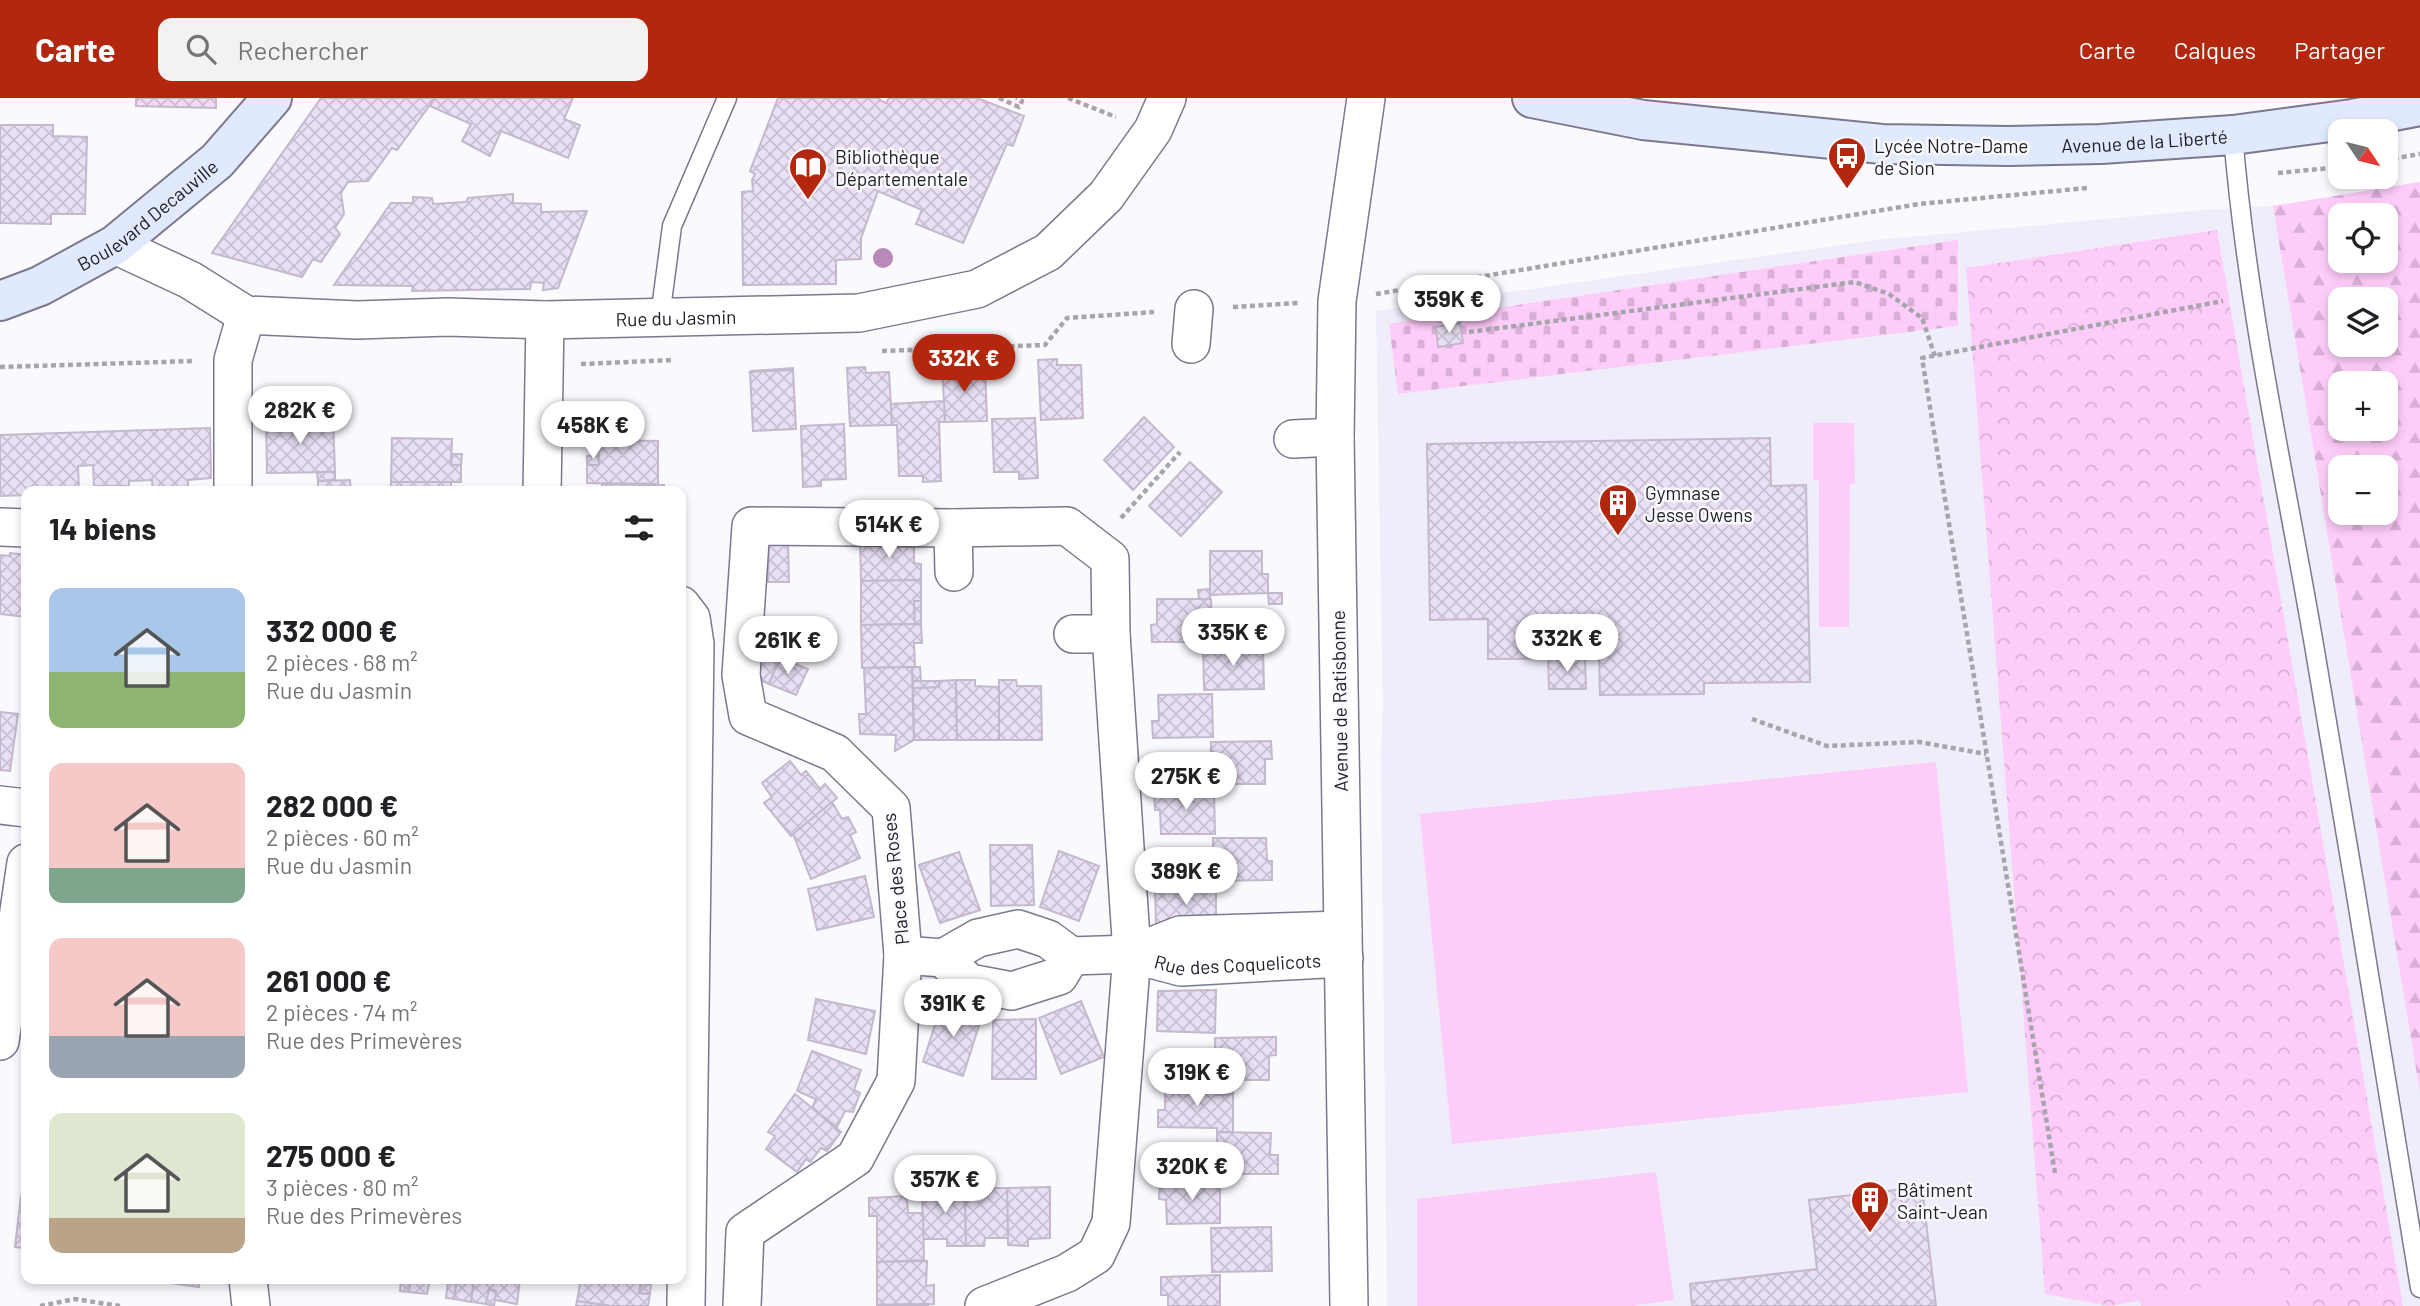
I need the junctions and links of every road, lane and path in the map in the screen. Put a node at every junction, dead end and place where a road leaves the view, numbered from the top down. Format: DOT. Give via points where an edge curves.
graph roads {
  1 [pos="272,98"];
  2 [pos="727,98"];
  3 [pos="999,98"];
  4 [pos="1016,98"];
  5 [pos="1068,98"];
  6 [pos="1167,98"];
  7 [pos="1366,98"];
  8 [pos="1532,98"];
  9 [pos="2420,106"];
  10 [pos="2352,108"];
  11 [pos="1125,117"];
  12 [pos="2233,135"];
  13 [pos="2420,154"];
  14 [pos="2398,158"];
  15 [pos="2099,186"];
  16 [pos="115,245"];
  17 [pos="2251,296"];
  18 [pos="0,301"];
  19 [pos="1337,301"];
  20 [pos="246,315"];
  21 [pos="660,317"];
  22 [pos="545,320"];
  23 [pos="1469,332"];
  24 [pos="1935,356"];
  25 [pos="1335,437"];
  26 [pos="1293,439"];
  27 [pos="1180,452"];
  28 [pos="233,486"];
  29 [pos="542,486"];
  30 [pos="0,527"];
  31 [pos="21,528"];
  32 [pos="953,528"];
  33 [pos="1095,548"];
  34 [pos="954,572"];
  35 [pos="686,612"];
  36 [pos="1073,634"];
  37 [pos="1111,634"];
  38 [pos="1752,719"];
  39 [pos="1986,754"];
  40 [pos="0,805"];
  41 [pos="21,807"];
  42 [pos="21,897"];
  43 [pos="1343,944"];
  44 [pos="1132,954"];
  45 [pos="903,955"];
  46 [pos="1071,956"];
  47 [pos="943,958"];
  48 [pos="0,1041"];
  49 [pos="2055,1173"];
  50 [pos="249,1284"];
  51 [pos="2420,1288"];
  52 [pos="40,1306"];
  53 [pos="120,1306"];
  54 [pos="251,1306"];
  55 [pos="686,1306"];
  56 [pos="742,1306"];
  57 [pos="984,1306"];
  58 [pos="1349,1306"];
  1 -- 16 [label="street, Boulevard Decauville" via="217,161"];
  2 -- 21 [label="lane" via="672,226"];
  3 -- 4 [label="path" via="1019,107 1021,101"];
  5 -- 11 [label="path"];
  6 -- 21 [label="street, Rue du Jasmin" via="1153,130 1106,196 1048,251 977,289 859,313"];
  7 -- 19 [label="street, Avenue de Ratisbonne"];
  8 -- 12 [label="street, Avenue de la Liberté" via="1643,120 1882,144 2101,144"];
  9 -- 10 [label="street, Avenue de la Liberté"];
  10 -- 12 [label="street, Avenue de la Liberté"];
  12 -- 17 [label="lane"];
  13 -- 14 [label="path"];
  15 -- 19 [label="path" via="1919,204"];
  16 -- 18 [label="street, Boulevard Decauville" via="40,286"];
  16 -- 20 [label="street, Rue du Jasmin" via="190,280"];
  17 -- 24 [label="path"];
  17 -- 51 [label="lane"];
  19 -- 25 [label="street, Avenue de Ratisbonne"];
  20 -- 22 [label="street, Rue du Jasmin"];
  20 -- 28 [label="street" via="233,360"];
  21 -- 22 [label="street, Rue du Jasmin"];
  22 -- 29 [label="street"];
  23 -- 24 [label="path" via="1855,282 1889,294 1922,318"];
  24 -- 39 [label="path" via="1922,358"];
  25 -- 26 [label="street"];
  25 -- 43 [label="street, Avenue de Ratisbonne"];
  27 -- 33 [label="path"];
  30 -- 31 [label="street"];
  32 -- 33 [label="street" via="1067,526"];
  32 -- 34 [label="street"];
  32 -- 45 [label="street, Place des Roses" via="751,526 741,675 747,716 835,753 891,808"];
  33 -- 37 [label="street" via="1110,559"];
  35 -- 55 [label="street" via="695,644"];
  36 -- 37 [label="street"];
  37 -- 44 [label="street"];
  38 -- 39 [label="path" via="1827,746 1919,742"];
  39 -- 49 [label="path"];
  40 -- 41 [label="street"];
  42 -- 48 [label="street"];
  43 -- 44 [label="street, Rue des Coquelicots" via="1181,967"];
  43 -- 58 [label="street, Avenue de Ratisbonne"];
  44 -- 46 [label="street, Rue des Coquelicots"];
  44 -- 57 [label="street" via="1111,1223 1096,1255 1067,1273"];
  45 -- 47 [label="street"];
  45 -- 56 [label="street, Place des Roses" via="896,1081 855,1158 745,1232"];
  46 -- 47 [label="street" via="1048,939 1018,929 978,938"];
  46 -- 47 [label="street" via="1059,976 1013,991 969,983"];
  50 -- 54 [label="street"];
  52 -- 53 [label="path" via="75,1299"];
}
